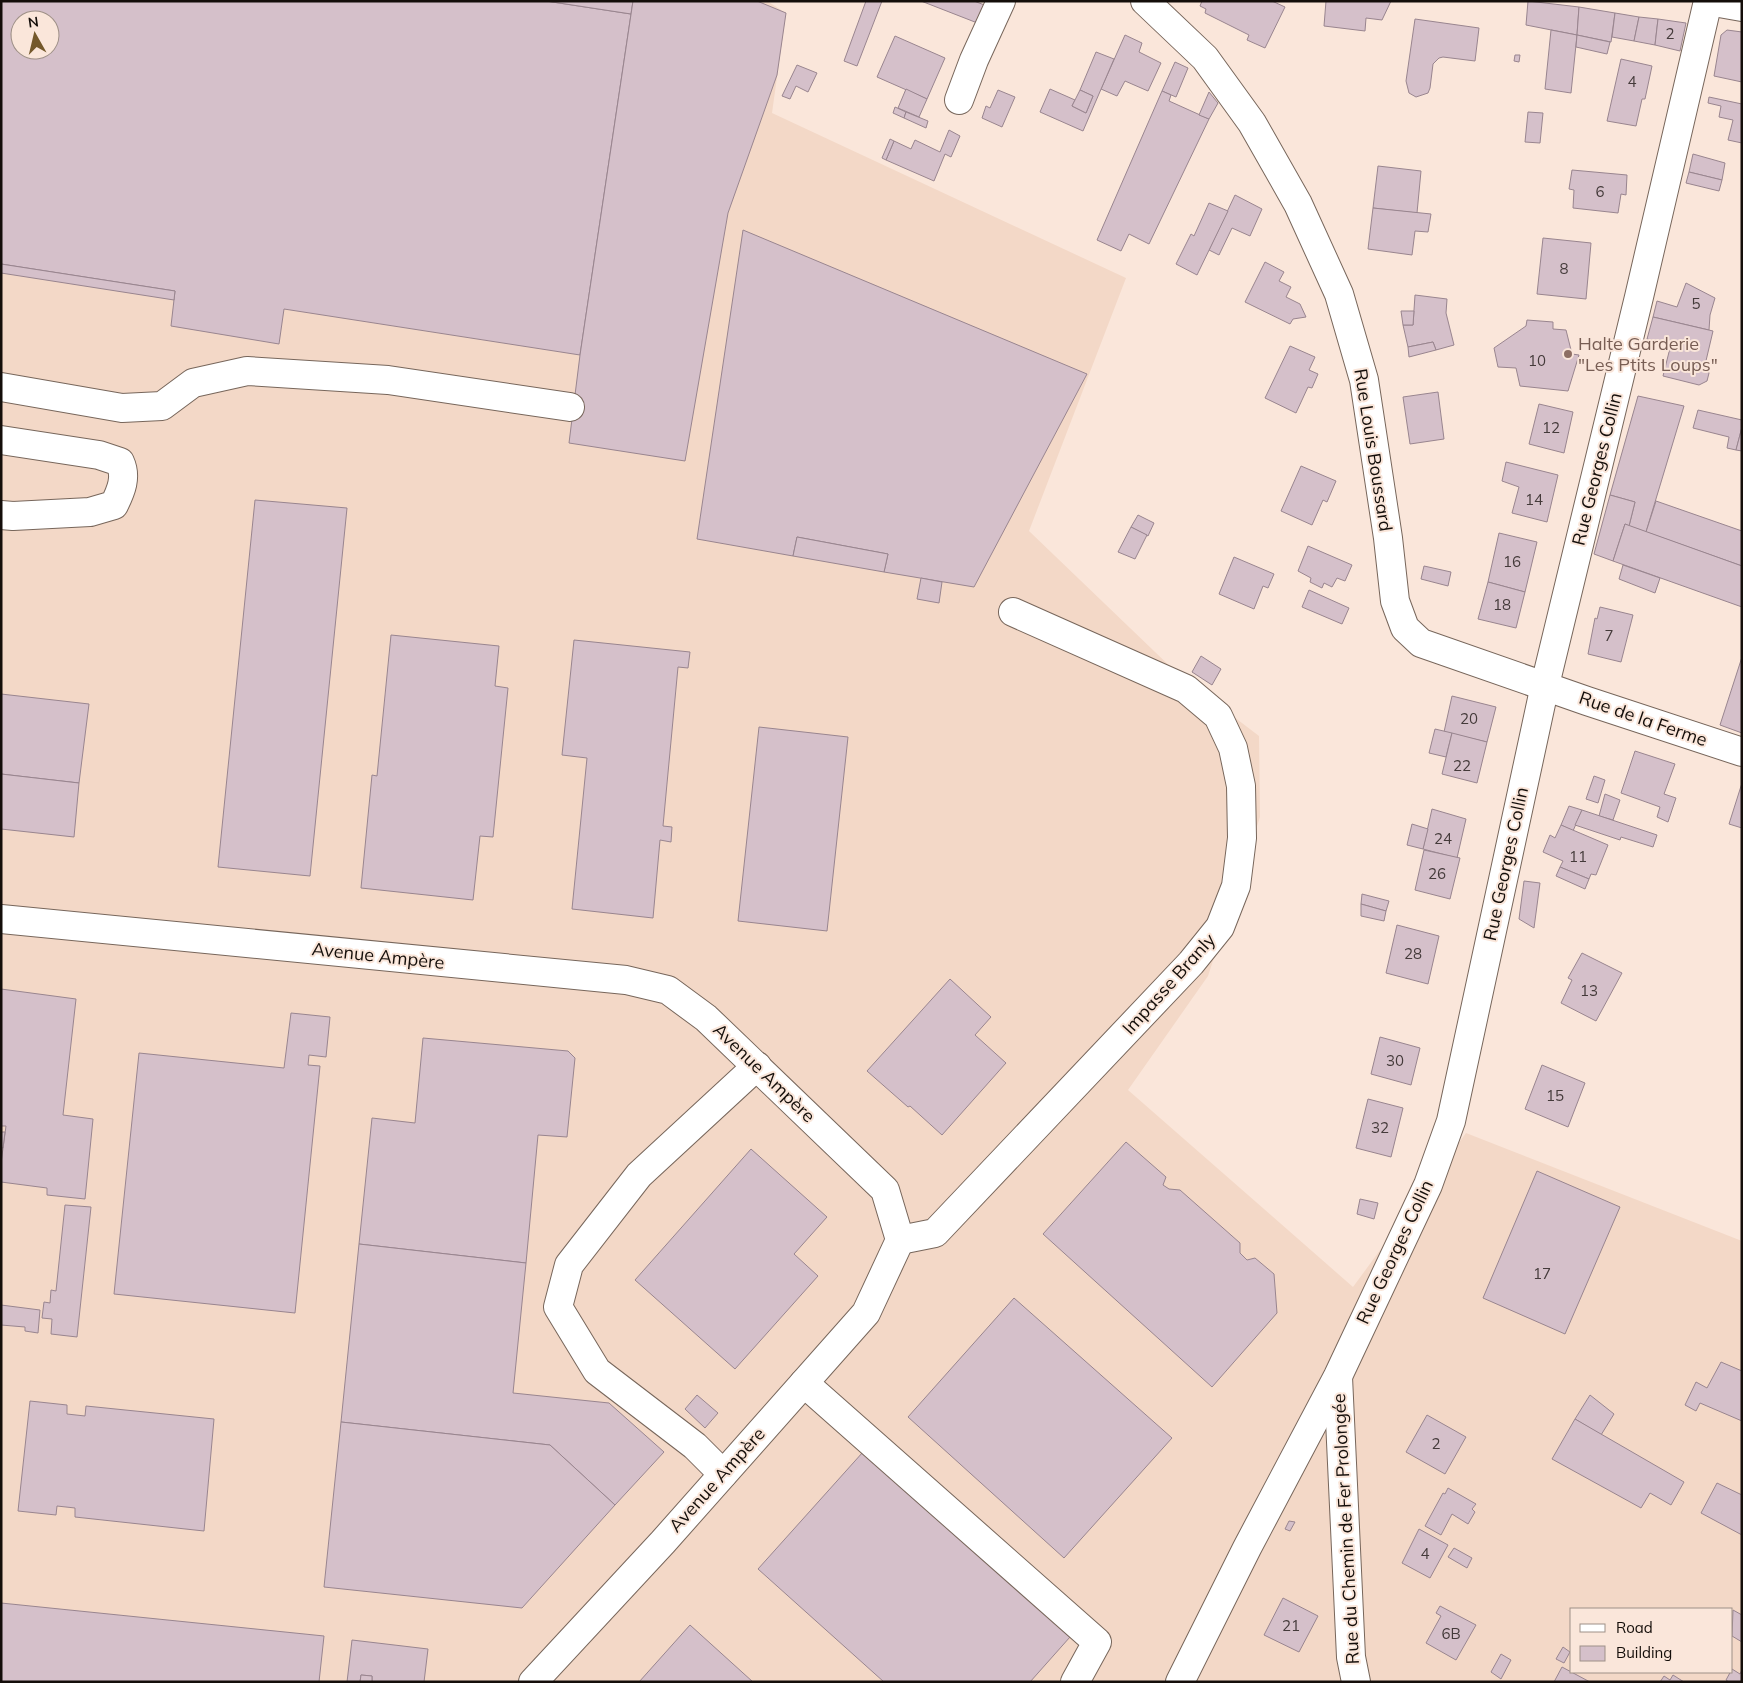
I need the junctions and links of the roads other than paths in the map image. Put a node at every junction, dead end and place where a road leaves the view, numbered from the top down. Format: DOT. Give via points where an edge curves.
graph roads {
  1 [pos="1001,1"];
  2 [pos="1145,1"];
  3 [pos="1708,1"];
  4 [pos="1742,7"];
  5 [pos="959,100"];
  6 [pos="1,387"];
  7 [pos="570,406"];
  8 [pos="1,440"];
  9 [pos="1,514"];
  10 [pos="1013,612"];
  11 [pos="1545,685"];
  12 [pos="1742,752"];
  13 [pos="1,919"];
  14 [pos="757,1066"];
  15 [pos="900,1240"];
  16 [pos="1338,1376"];
  17 [pos="804,1383"];
  18 [pos="723,1474"];
  19 [pos="533,1682"];
  20 [pos="1075,1682"];
  21 [pos="1180,1682"];
  22 [pos="1356,1682"];
  1 -- 5 [label="street"];
  2 -- 11 [label="street, Rue Louis Boussard" via="1205,58 1252,123 1298,204 1339,294 1364,380 1395,601 1405,628 1421,643"];
  3 -- 4 [label="street"];
  3 -- 11 [label="street, Rue Georges Collin"];
  6 -- 7 [label="street" via="122,408 162,406 193,383 247,371 388,380"];
  8 -- 9 [label="street" via="99,455 120,462 124,470 122,490 114,505 90,512"];
  10 -- 15 [label="street, Impasse Branly" via="1186,689 1218,716 1234,748 1241,786 1242,838 1236,886 1220,927 1192,963 935,1233"];
  11 -- 12 [label="street, Rue de la Ferme"];
  11 -- 16 [label="street, Rue Georges Collin" via="1451,1121 1428,1185"];
  13 -- 14 [label="street, Avenue Ampère" via="626,980 668,990 706,1018"];
  14 -- 15 [label="street, Avenue Ampère" via="885,1190"];
  14 -- 18 [label="street" via="638,1175 569,1265 558,1307 597,1371 695,1446"];
  15 -- 17 [label="street, Avenue Ampère" via="866,1313"];
  16 -- 21 [label="street, Rue Georges Collin" via="1246,1548"];
  16 -- 22 [label="street, Rue du Chemin de Fer Prolongée" via="1351,1657"];
  17 -- 18 [label="street, Avenue Ampère"];
  17 -- 20 [label="street" via="1097,1642"];
  18 -- 19 [label="street, Avenue Ampère"];
}
